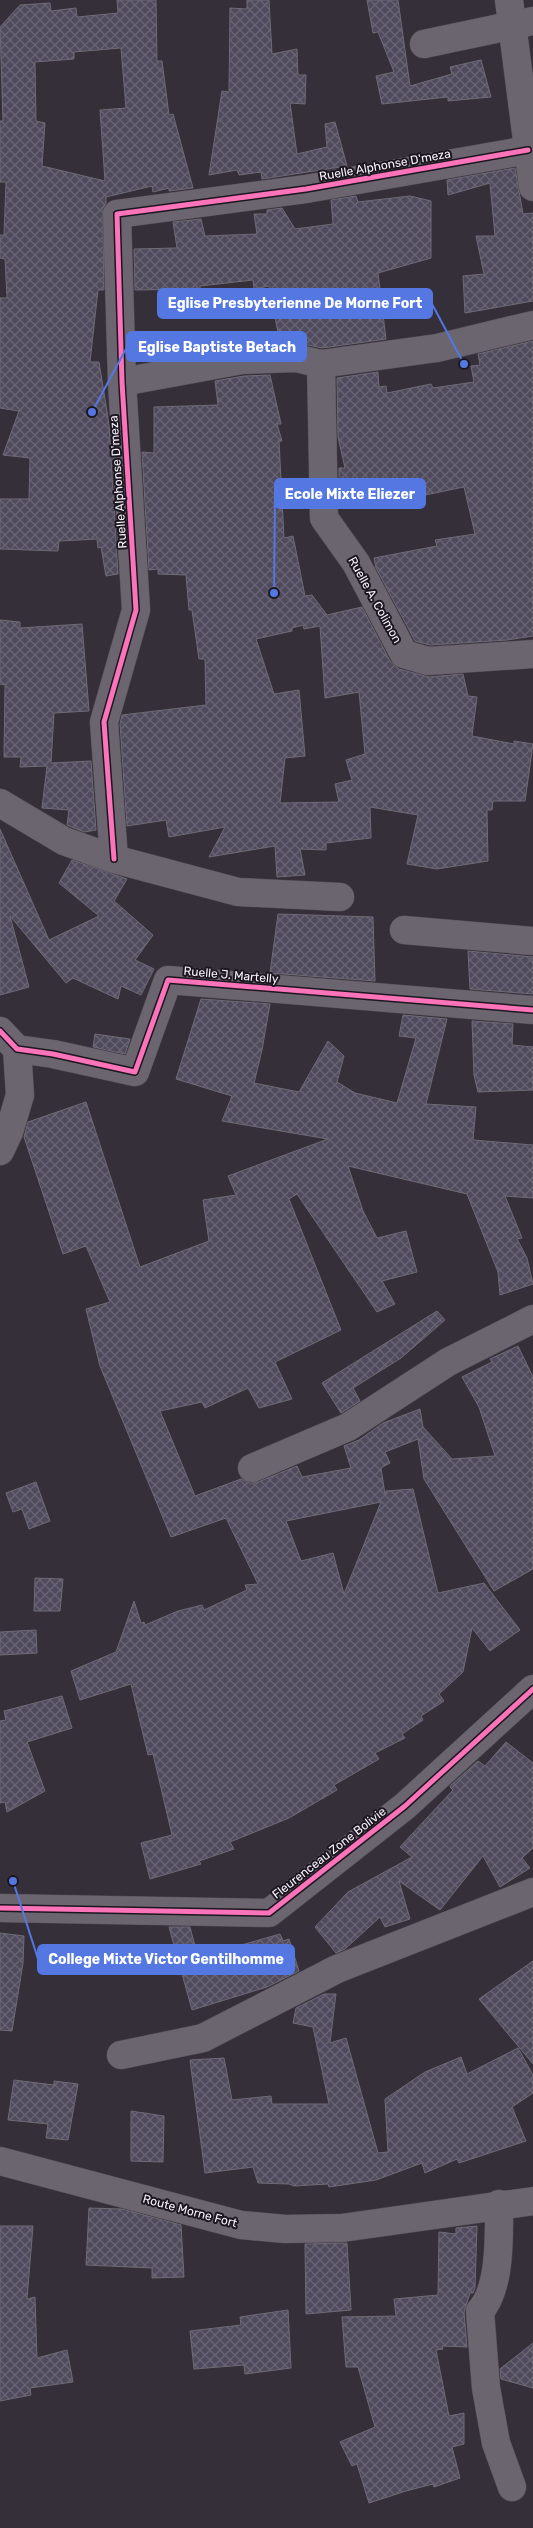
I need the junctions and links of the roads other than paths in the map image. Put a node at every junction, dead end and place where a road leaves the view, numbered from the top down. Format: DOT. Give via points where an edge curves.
graph roads {
  1 [pos="517,16"];
  2 [pos="424,44"];
  3 [pos="528,150"];
  4 [pos="533,187"];
  5 [pos="533,325"];
  6 [pos="321,364"];
  7 [pos="122,382"];
  8 [pos="533,654"];
  9 [pos="0,803"];
  10 [pos="114,859"];
  11 [pos="340,897"];
  12 [pos="404,930"];
  13 [pos="533,941"];
  14 [pos="533,1010"];
  15 [pos="9,1040"];
  16 [pos="0,1151"];
  17 [pos="533,1319"];
  18 [pos="252,1468"];
  19 [pos="533,1689"];
  20 [pos="533,1892"];
  21 [pos="0,1908"];
  22 [pos="121,2055"];
  23 [pos="0,2161"];
  24 [pos="533,2201"];
  25 [pos="499,2204"];
  26 [pos="512,2487"];
  1 -- 2 [label="street"];
  1 -- 3 [label="street"];
  3 -- 4 [label="street"];
  3 -- 7 [label="street, Ruelle Alphonse D'meza" via="306,189 117,214"];
  5 -- 6 [label="street" via="437,348"];
  6 -- 7 [label="street" via="296,358 242,360"];
  6 -- 8 [label="street, Ruelle A. Colimon" via="324,518 356,563 404,654 428,660"];
  7 -- 10 [label="street, Ruelle Alphonse D'meza" via="136,610 104,722"];
  9 -- 10 [label="street" via="64,841"];
  10 -- 11 [label="street" via="238,892"];
  12 -- 13 [label="street"];
  14 -- 15 [label="street, Ruelle J. Martelly" via="168,980 135,1072 53,1054"];
  15 -- 16 [label="street" via="20,1096"];
  17 -- 18 [label="street" via="448,1362 348,1426"];
  19 -- 21 [label="street, Fleurenceau Zone Bolivie" via="405,1806 269,1913"];
  20 -- 22 [label="street" via="337,1969 203,2038"];
  23 -- 25 [label="street, Route Morne Fort" via="241,2225 285,2229 342,2228"];
  24 -- 25 [label="street, Route Morne Fort"];
  25 -- 26 [label="street" via="498,2251 488,2302 480,2311 486,2388 496,2443"];
}
